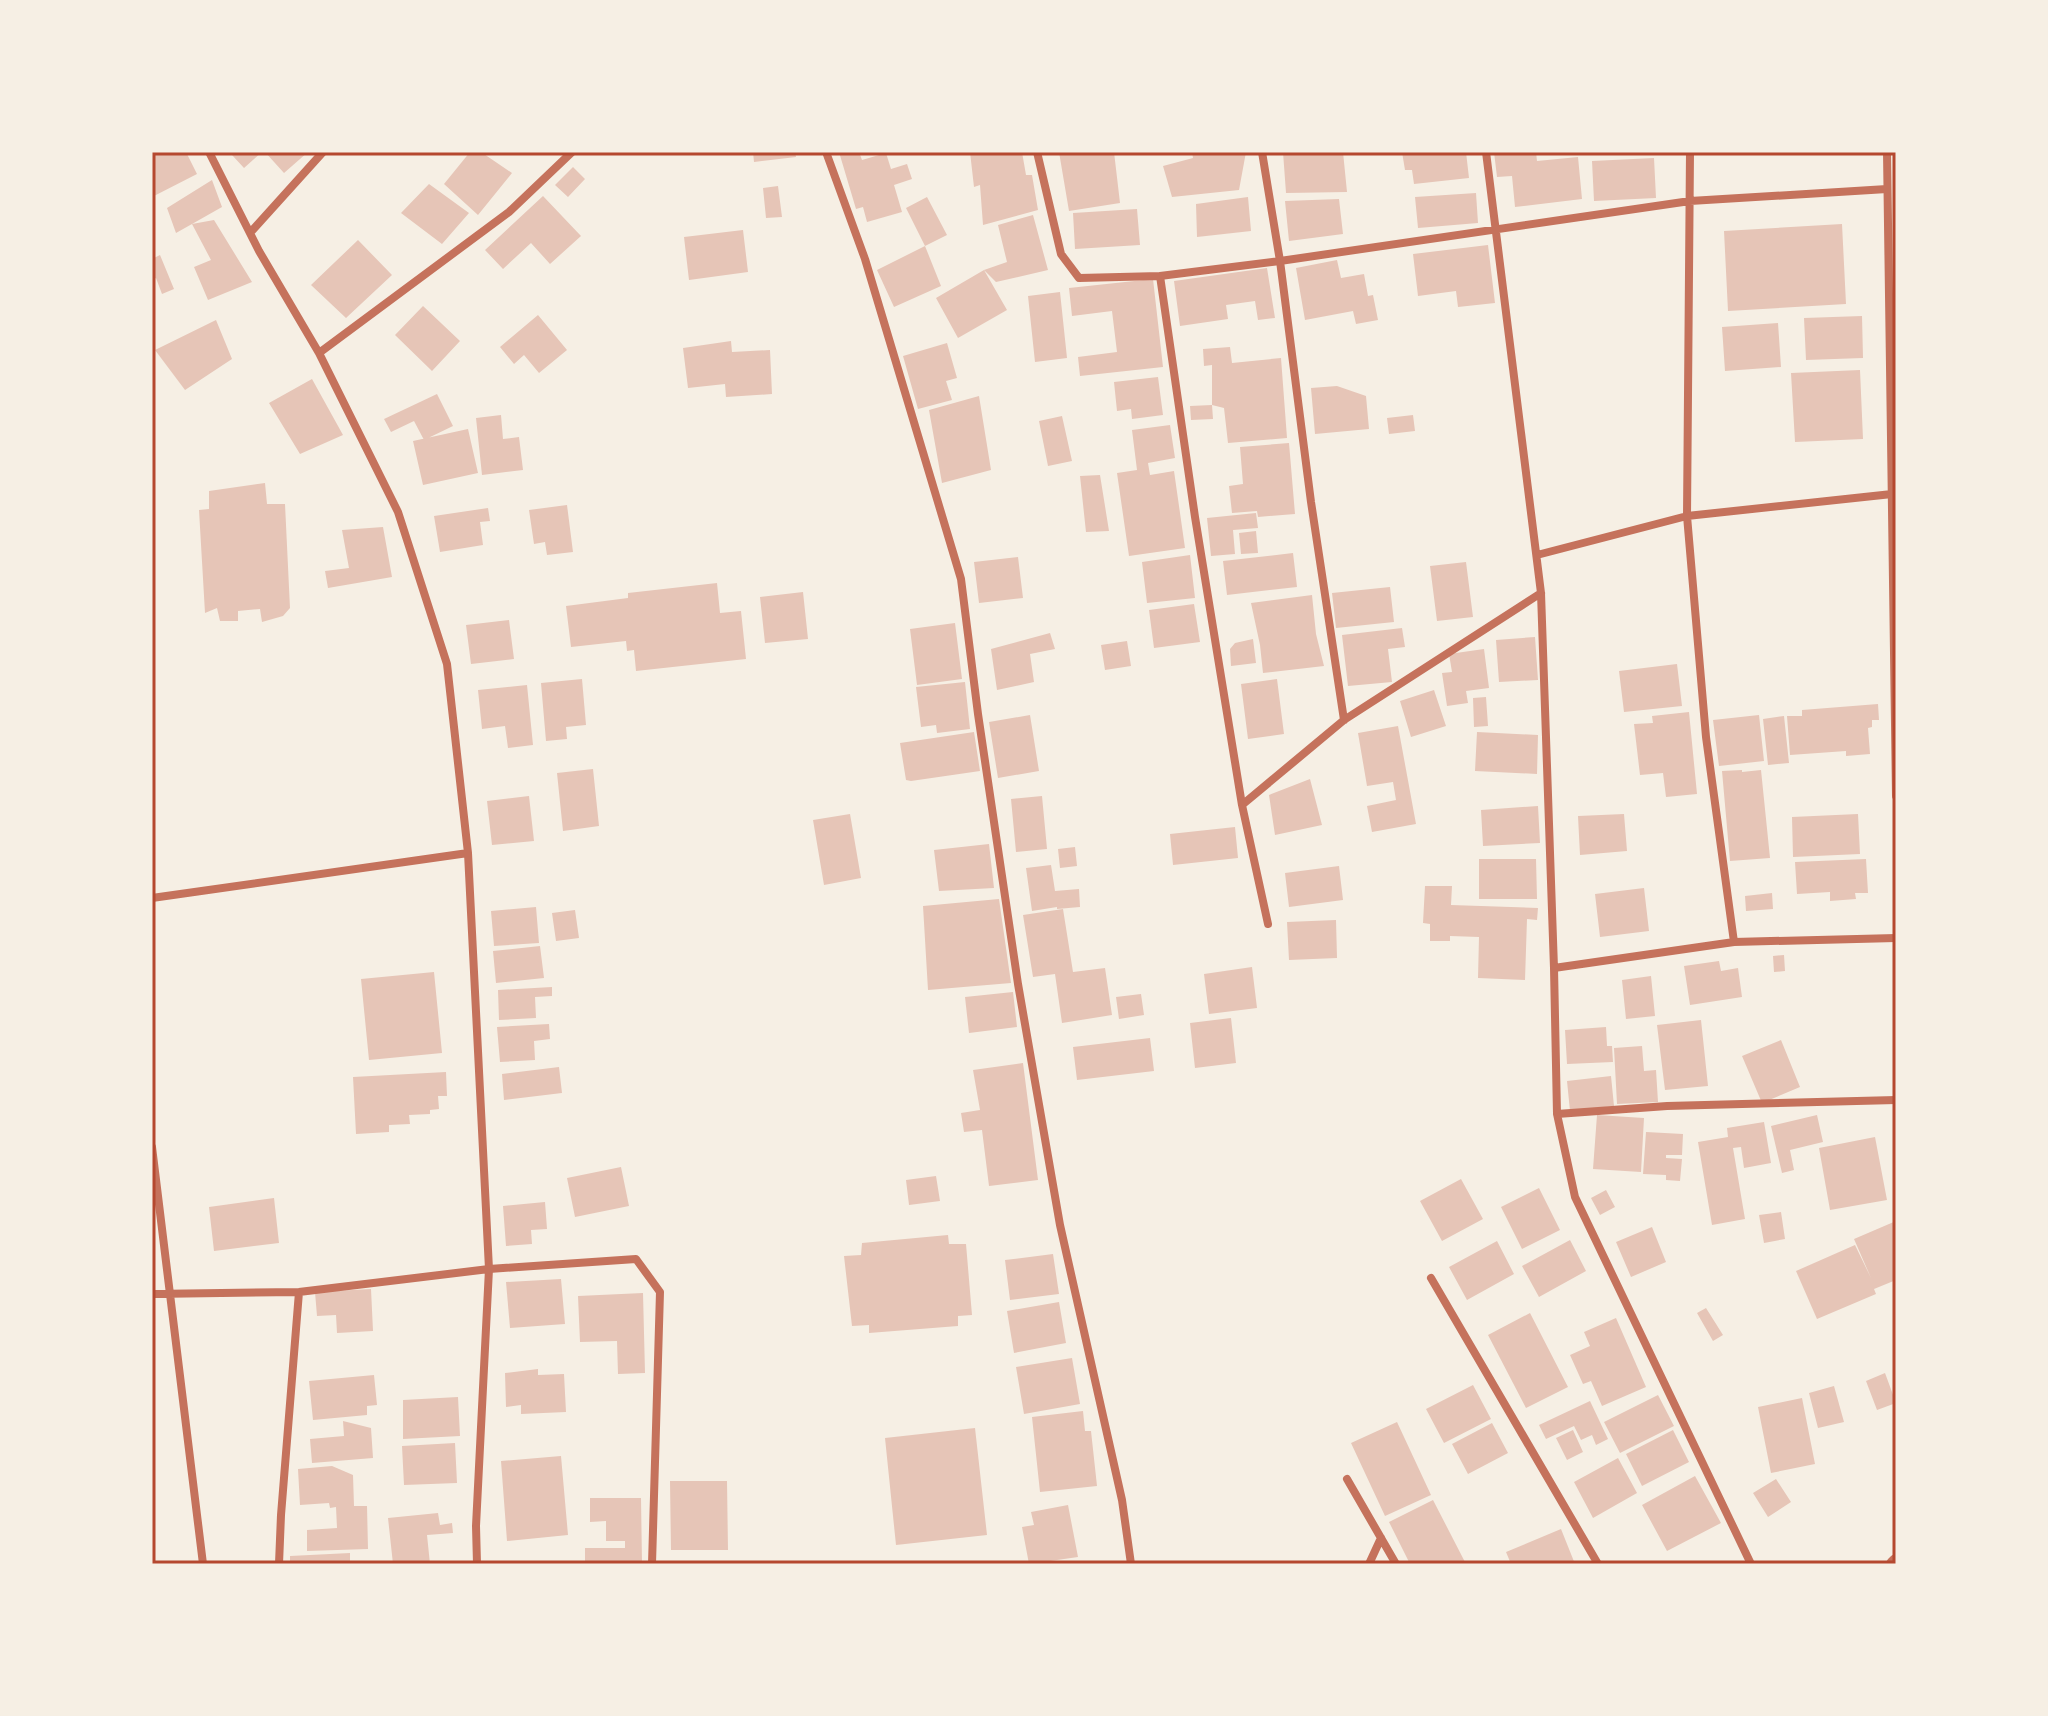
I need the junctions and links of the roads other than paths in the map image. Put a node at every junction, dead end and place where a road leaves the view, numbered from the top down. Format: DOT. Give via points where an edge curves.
graph roads {
  1 [pos="209,152"];
  2 [pos="323,152"];
  3 [pos="572,152"];
  4 [pos="826,152"];
  5 [pos="1037,152"];
  6 [pos="1262,152"];
  7 [pos="1486,152"];
  8 [pos="1690,152"];
  9 [pos="1887,152"];
  10 [pos="1887,189"];
  11 [pos="1690,201"];
  12 [pos="1496,229"];
  13 [pos="250,233"];
  14 [pos="1280,261"];
  15 [pos="1160,276"];
  16 [pos="1893,332"];
  17 [pos="319,353"];
  18 [pos="1892,494"];
  19 [pos="1687,516"];
  20 [pos="1537,555"];
  21 [pos="1541,593"];
  22 [pos="1344,720"];
  23 [pos="1896,796"];
  24 [pos="1242,805"];
  25 [pos="468,853"];
  26 [pos="152,898"];
  27 [pos="1268,924"];
  28 [pos="1896,938"];
  29 [pos="1734,942"];
  30 [pos="1554,968"];
  31 [pos="1896,1100"];
  32 [pos="1557,1114"];
  33 [pos="152,1147"];
  34 [pos="489,1269"];
  35 [pos="1431,1278"];
  36 [pos="169,1292"];
  37 [pos="299,1292"];
  38 [pos="152,1294"];
  39 [pos="1347,1479"];
  40 [pos="1381,1538"];
  41 [pos="203,1564"];
  42 [pos="279,1564"];
  43 [pos="477,1564"];
  44 [pos="652,1564"];
  45 [pos="1131,1564"];
  46 [pos="1369,1564"];
  47 [pos="1396,1564"];
  48 [pos="1598,1564"];
  49 [pos="1751,1564"];
  1 -- 13 [label="street"];
  2 -- 13 [label="street"];
  3 -- 17 [label="street" via="509,212"];
  4 -- 45 [label="street" via="865,259 961,579 1018,984 1055,1195 1122,1500"];
  5 -- 15 [label="street" via="1061,254 1079,278"];
  6 -- 14 [label="street"];
  7 -- 12 [label="street"];
  8 -- 11 [label="street"];
  9 -- 10 [label="street"];
  10 -- 11 [label="street"];
  10 -- 16 [label="street"];
  11 -- 12 [label="street"];
  11 -- 19 [label="street"];
  12 -- 14 [label="street"];
  12 -- 20 [label="street"];
  13 -- 17 [label="street"];
  14 -- 15 [label="street"];
  14 -- 22 [label="street"];
  15 -- 24 [label="street"];
  16 -- 18 [label="street"];
  17 -- 25 [label="street" via="398,512 447,664"];
  18 -- 19 [label="street"];
  18 -- 23 [label="street"];
  19 -- 20 [label="street"];
  19 -- 29 [label="street" via="1706,737"];
  20 -- 21 [label="street"];
  21 -- 22 [label="street"];
  21 -- 30 [label="street"];
  22 -- 24 [label="street"];
  24 -- 27 [label="street"];
  25 -- 26 [label="street"];
  25 -- 34 [label="street"];
  28 -- 29 [label="street"];
  29 -- 30 [label="street"];
  30 -- 32 [label="street"];
  31 -- 32 [label="street"];
  32 -- 49 [label="street" via="1575,1197"];
  33 -- 36 [label="street"];
  34 -- 37 [label="street"];
  34 -- 43 [label="street"];
  34 -- 44 [label="street" via="636,1259 660,1292"];
  35 -- 48 [label="street"];
  36 -- 37 [label="street"];
  36 -- 38 [label="street"];
  36 -- 41 [label="street"];
  37 -- 42 [label="street"];
  39 -- 40 [label="street"];
  40 -- 46 [label="street"];
  40 -- 47 [label="street"];
}
